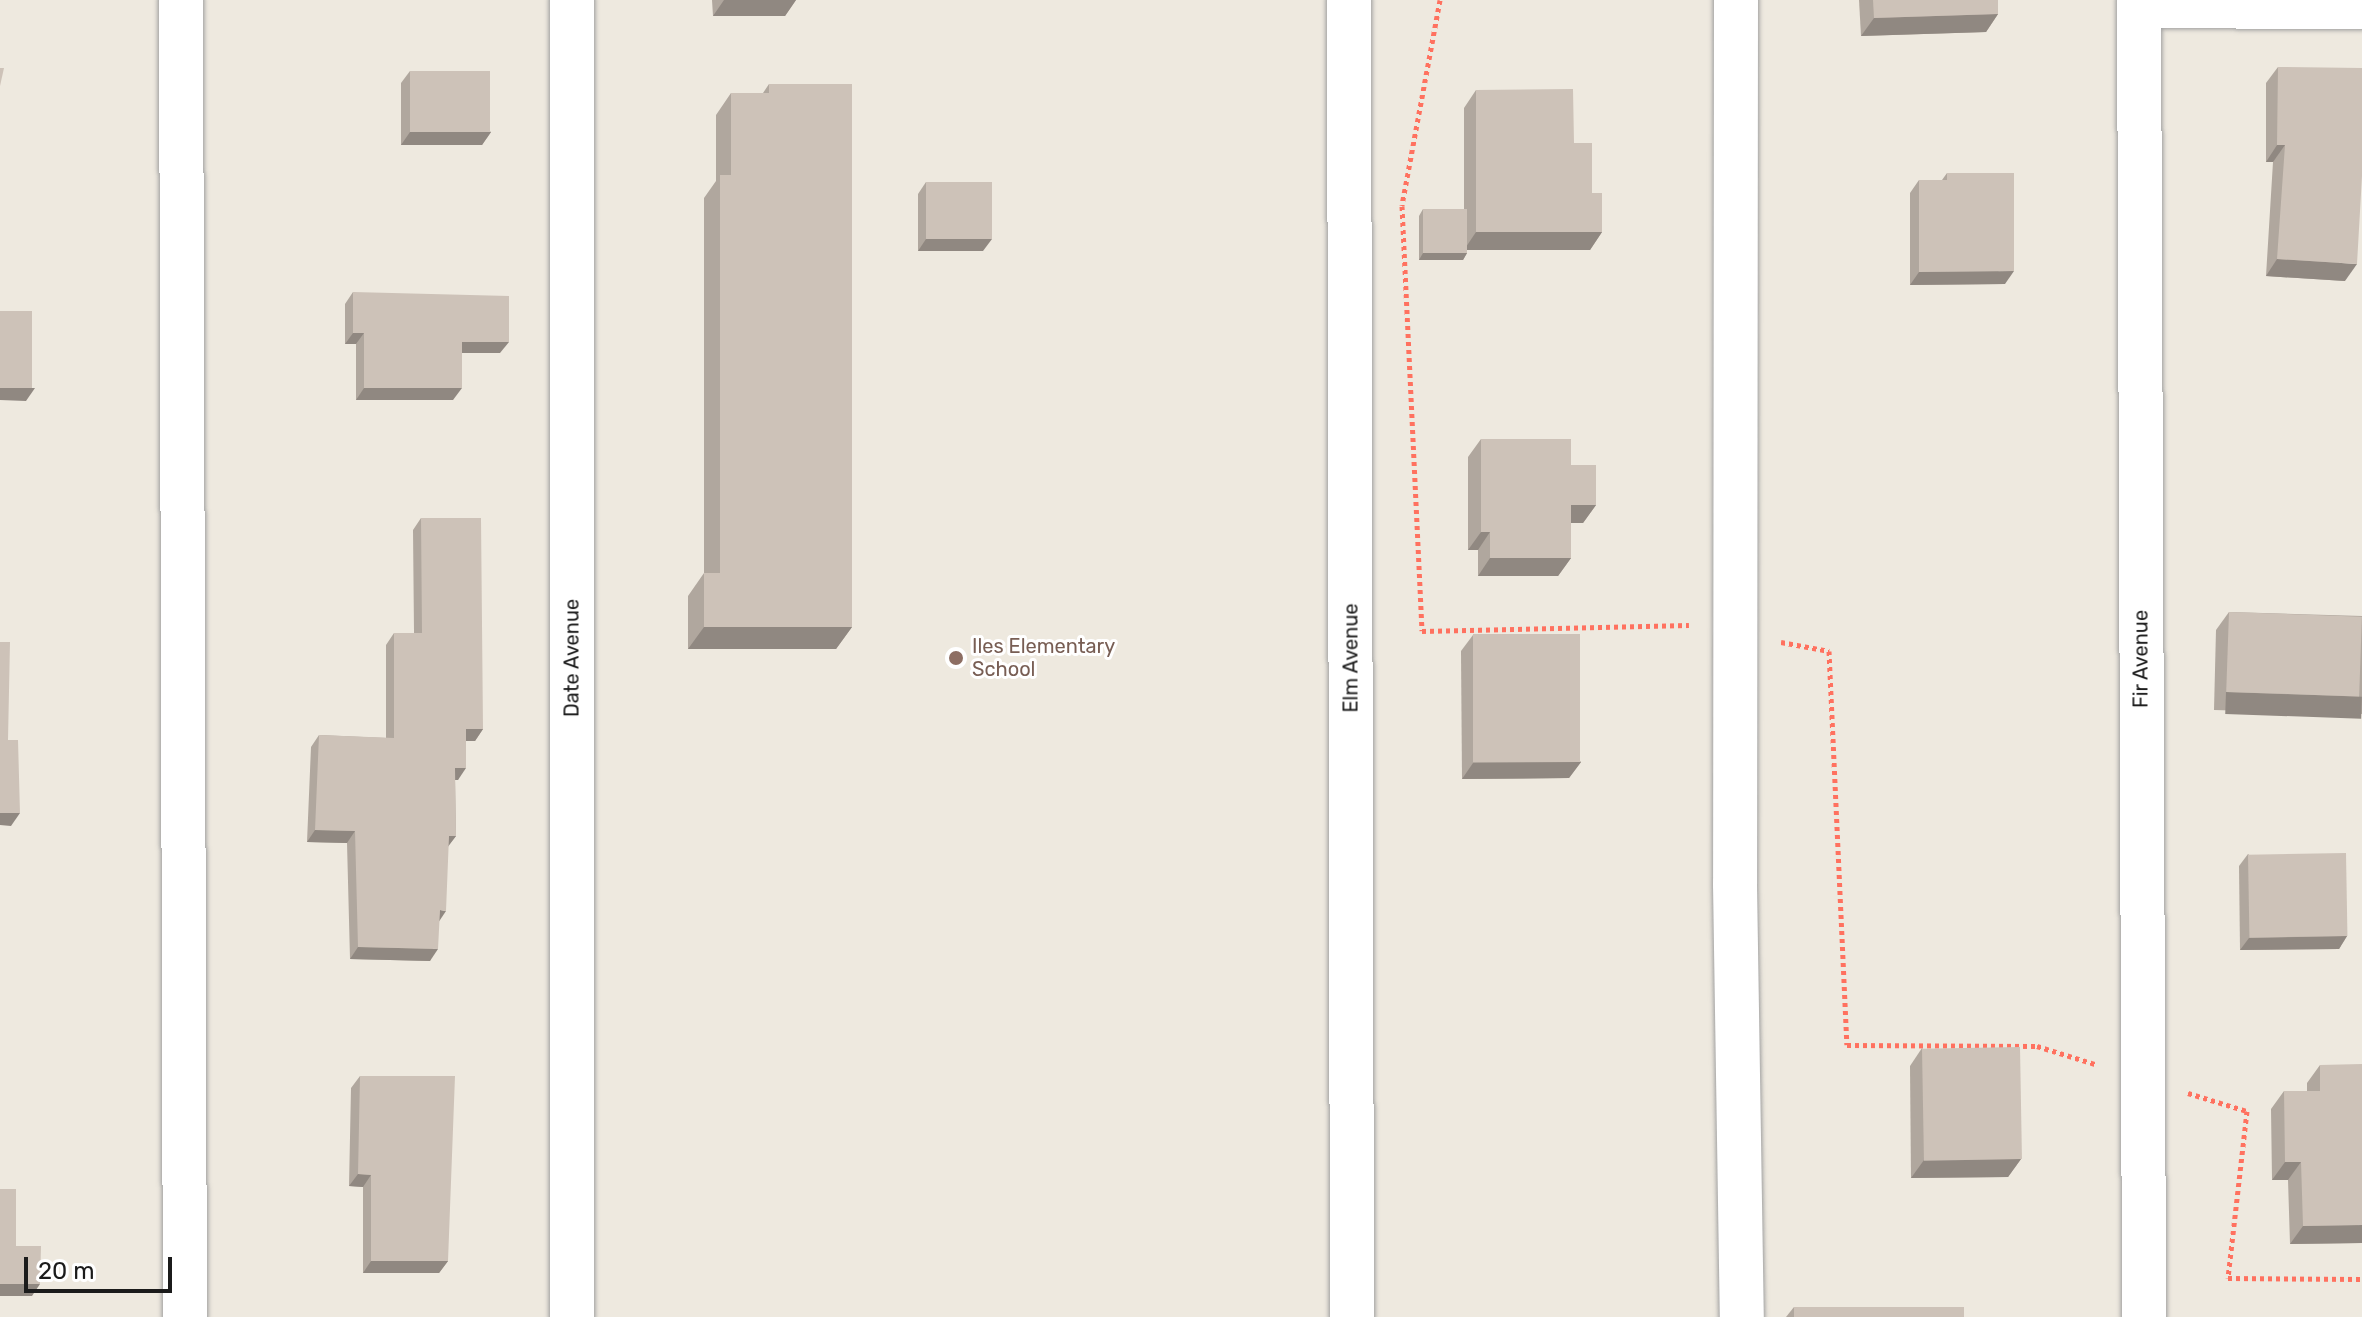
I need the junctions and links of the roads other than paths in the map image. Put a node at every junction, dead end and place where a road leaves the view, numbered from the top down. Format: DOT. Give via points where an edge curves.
graph roads {
  1 [pos="181,0"];
  2 [pos="572,0"];
  3 [pos="1349,0"];
  4 [pos="1736,0"];
  5 [pos="2139,3"];
  6 [pos="2362,7"];
  7 [pos="185,1317"];
  8 [pos="572,1317"];
  9 [pos="1352,1317"];
  10 [pos="1742,1317"];
  11 [pos="2144,1317"];
  1 -- 7 [label="street"];
  2 -- 8 [label="street, Date Avenue"];
  3 -- 9 [label="street, Elm Avenue"];
  4 -- 10 [label="street" via="1735,884"];
  5 -- 6 [label="street"];
  5 -- 11 [label="street, Fir Avenue"];
}
